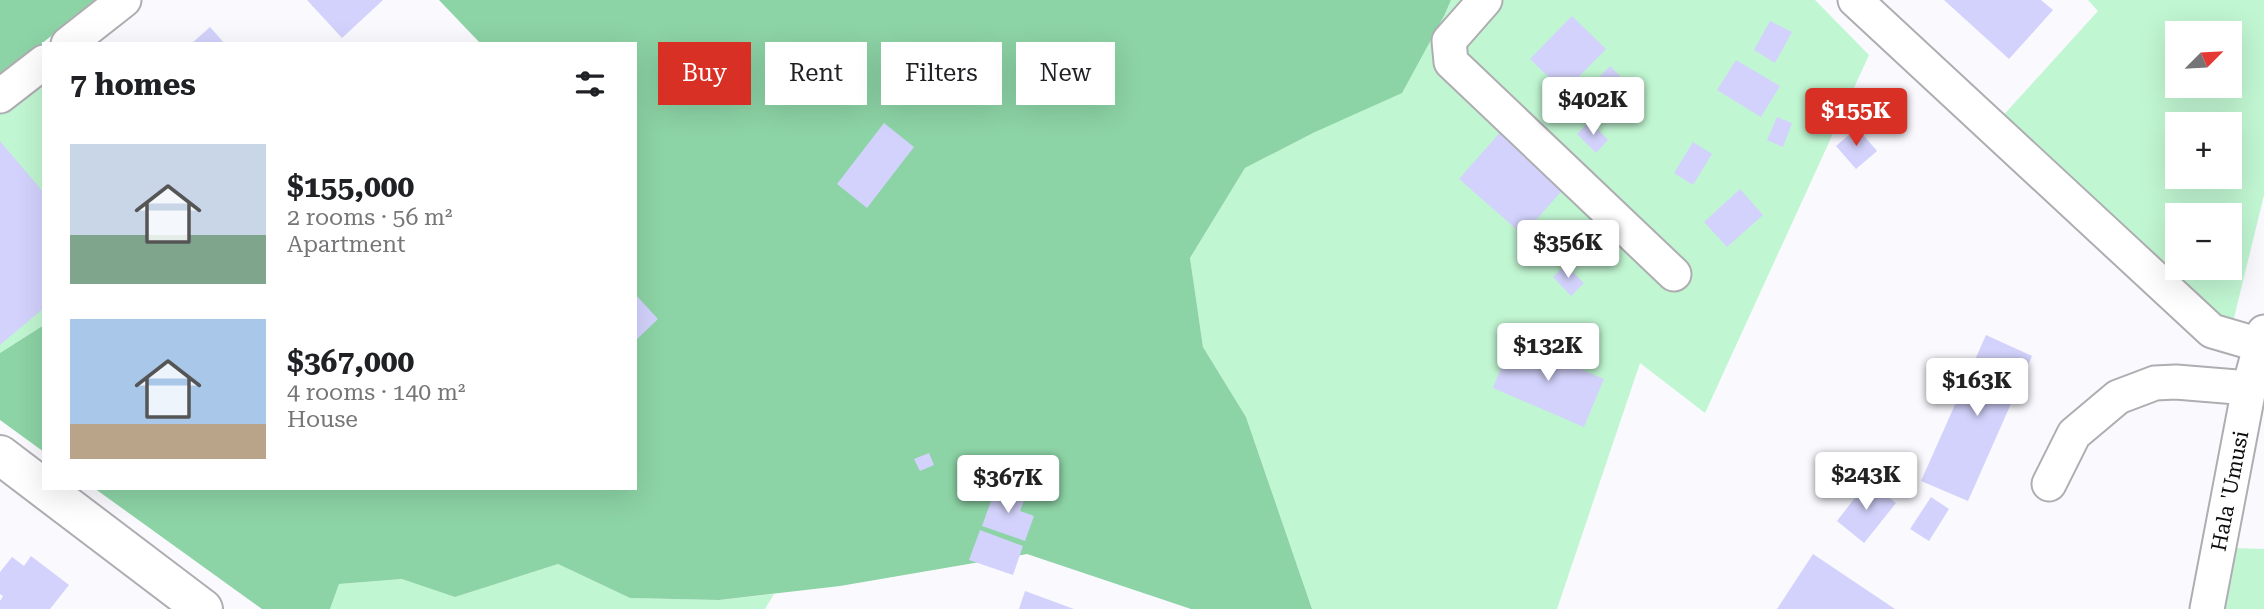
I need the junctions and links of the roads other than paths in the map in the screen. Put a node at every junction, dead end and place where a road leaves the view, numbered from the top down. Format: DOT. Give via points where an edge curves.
graph roads {
  1 [pos="124,0"];
  2 [pos="1485,0"];
  3 [pos="1855,0"];
  4 [pos="71,42"];
  5 [pos="42,64"];
  6 [pos="0,96"];
  7 [pos="1674,274"];
  8 [pos="2262,339"];
  9 [pos="2249,388"];
  10 [pos="0,455"];
  11 [pos="2049,484"];
  12 [pos="42,487"];
  13 [pos="46,490"];
  14 [pos="203,609"];
  15 [pos="2207,609"];
  1 -- 4 [label="street"];
  2 -- 7 [label="street" via="1449,41 1451,62"];
  3 -- 8 [label="street" via="2212,331"];
  5 -- 6 [label="street"];
  8 -- 9 [label="street, Hala 'Umusi"];
  9 -- 11 [label="street" via="2155,383 2118,397 2074,434"];
  9 -- 15 [label="street, Hala 'Umusi"];
  10 -- 12 [label="street"];
  13 -- 14 [label="street"];
}
